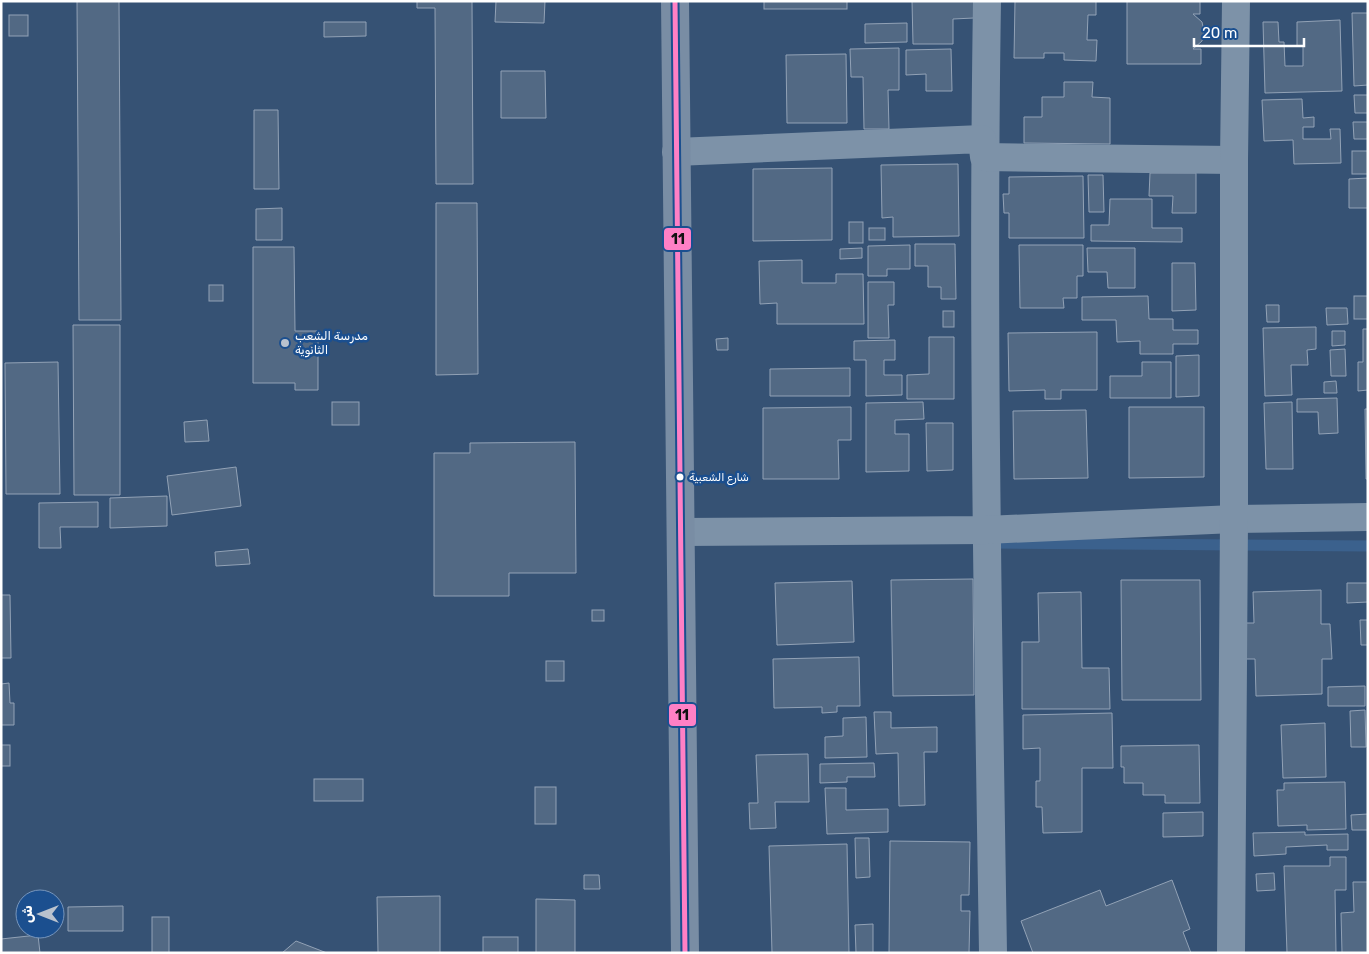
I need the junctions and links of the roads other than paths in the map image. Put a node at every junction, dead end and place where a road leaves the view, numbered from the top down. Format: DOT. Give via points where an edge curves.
graph roads {
  1 [pos="674,1"];
  2 [pos="987,1"];
  3 [pos="1236,1"];
  4 [pos="676,152"];
  5 [pos="984,157"];
  6 [pos="1234,160"];
  7 [pos="1368,518"];
  8 [pos="1234,519"];
  9 [pos="986,530"];
  10 [pos="681,532"];
  11 [pos="685,953"];
  12 [pos="993,953"];
  13 [pos="1231,953"];
  1 -- 4 [label="street"];
  2 -- 5 [label="street"];
  3 -- 6 [label="street"];
  4 -- 5 [label="street" via="982,140"];
  4 -- 10 [label="street"];
  5 -- 6 [label="street"];
  5 -- 9 [label="street"];
  6 -- 8 [label="street"];
  7 -- 8 [label="street"];
  8 -- 9 [label="street"];
  8 -- 13 [label="street"];
  9 -- 10 [label="street"];
  9 -- 12 [label="street"];
  10 -- 11 [label="street"];
}
